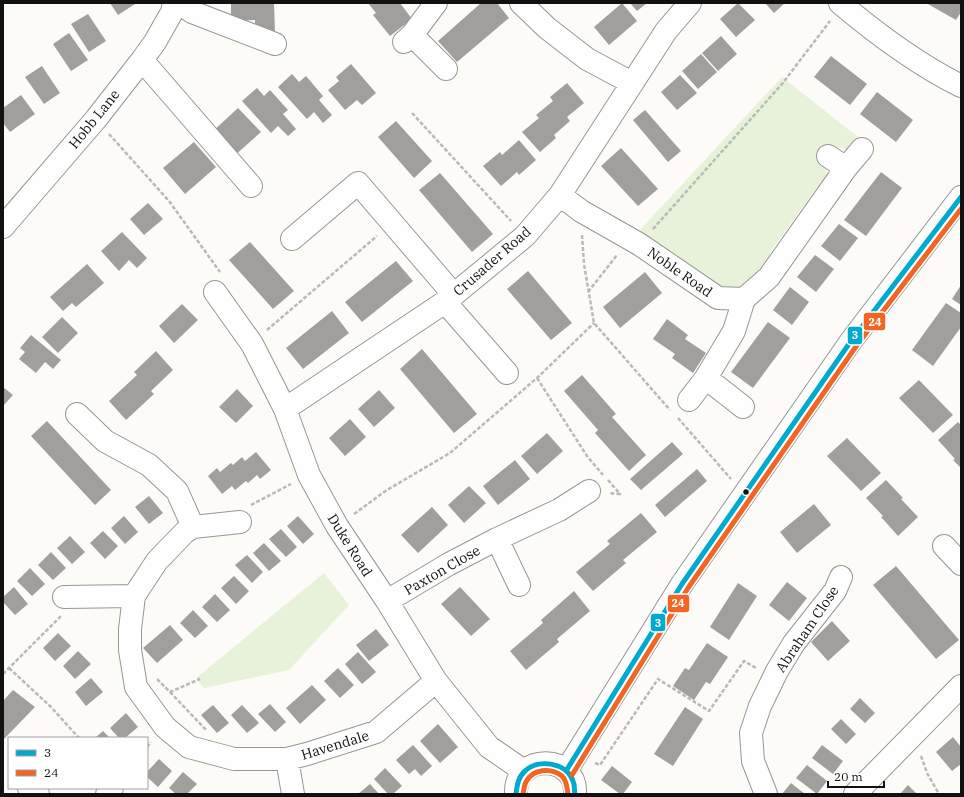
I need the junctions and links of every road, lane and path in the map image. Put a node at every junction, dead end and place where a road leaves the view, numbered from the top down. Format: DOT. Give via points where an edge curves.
graph roads {
  1 [pos="174,3"];
  2 [pos="179,3"];
  3 [pos="436,3"];
  4 [pos="521,3"];
  5 [pos="690,3"];
  6 [pos="842,4"];
  7 [pos="275,44"];
  8 [pos="142,60"];
  9 [pos="446,69"];
  10 [pos="632,83"];
  11 [pos="961,86"];
  12 [pos="412,113"];
  13 [pos="96,119"];
  14 [pos="862,149"];
  15 [pos="828,156"];
  16 [pos="846,168"];
  17 [pos="251,186"];
  18 [pos="560,195"];
  19 [pos="961,197"];
  20 [pos="581,211"];
  21 [pos="392,223"];
  22 [pos="3,227"];
  23 [pos="525,236"];
  24 [pos="292,239"];
  25 [pos="635,242"];
  26 [pos="219,283"];
  27 [pos="588,292"];
  28 [pos="450,298"];
  29 [pos="744,299"];
  30 [pos="594,324"];
  31 [pos="252,344"];
  32 [pos="507,373"];
  33 [pos="537,378"];
  34 [pos="706,378"];
  35 [pos="689,400"];
  36 [pos="744,407"];
  37 [pos="285,409"];
  38 [pos="77,414"];
  39 [pos="309,475"];
  40 [pos="589,491"];
  41 [pos="745,494"];
  42 [pos="236,522"];
  43 [pos="337,526"];
  44 [pos="193,527"];
  45 [pos="497,539"];
  46 [pos="944,546"];
  47 [pos="961,564"];
  48 [pos="841,576"];
  49 [pos="519,585"];
  50 [pos="134,596"];
  51 [pos="66,597"];
  52 [pos="387,601"];
  53 [pos="9,668"];
  54 [pos="3,674"];
  55 [pos="155,676"];
  56 [pos="200,678"];
  57 [pos="773,678"];
  58 [pos="436,681"];
  59 [pos="961,686"];
  60 [pos="170,692"];
  61 [pos="913,735"];
  62 [pos="78,737"];
  63 [pos="212,737"];
  64 [pos="578,752"];
  65 [pos="287,759"];
  66 [pos="524,771"];
  67 [pos="566,771"];
  68 [pos="293,794"];
  69 [pos="516,794"];
  70 [pos="575,794"];
  71 [pos="766,794"];
  72 [pos="855,794"];
  73 [pos="938,794"];
  1 -- 8 [label="street, Hobb Lane" via="172,12"];
  2 -- 7 [label="street" via="192,12"];
  3 -- 9 [label="street" via="408,38"];
  4 -- 10 [label="street" via="547,28 587,59"];
  5 -- 10 [label="street, Crusader Road" via="666,31"];
  6 -- 11 [label="street" via="882,38"];
  6 -- 25 [label="path" via="782,84"];
  8 -- 13 [label="street, Hobb Lane"];
  8 -- 17 [label="street"];
  10 -- 18 [label="street, Crusader Road"];
  12 -- 23 [label="path"];
  13 -- 22 [label="street, Hobb Lane"];
  13 -- 26 [label="path" via="169,201"];
  14 -- 16 [label="street"];
  15 -- 16 [label="street"];
  16 -- 29 [label="street" via="769,277"];
  18 -- 20 [label="street, Noble Road"];
  18 -- 23 [label="street, Crusader Road"];
  19 -- 41 [label="street" via="851,341"];
  20 -- 25 [label="street, Noble Road"];
  20 -- 27 [label="path"];
  21 -- 24 [label="street" via="358,183"];
  21 -- 28 [label="street"];
  21 -- 31 [label="path"];
  23 -- 28 [label="street, Crusader Road"];
  25 -- 27 [label="path"];
  25 -- 29 [label="street, Noble Road" via="718,298"];
  26 -- 31 [label="street, Duke Road"];
  27 -- 30 [label="path"];
  28 -- 32 [label="street"];
  28 -- 37 [label="street, Crusader Road"];
  29 -- 34 [label="street" via="734,331"];
  30 -- 33 [label="path"];
  30 -- 41 [label="path"];
  31 -- 37 [label="street, Duke Road"];
  33 -- 40 [label="path" via="587,456 620,494"];
  33 -- 43 [label="path" via="450,453 387,490"];
  34 -- 35 [label="street"];
  34 -- 36 [label="street"];
  37 -- 39 [label="street, Duke Road"];
  38 -- 44 [label="street" via="105,441 150,465 177,491"];
  39 -- 42 [label="path" via="248,506"];
  39 -- 43 [label="street, Duke Road"];
  40 -- 45 [label="street, Paxton Close" via="559,510"];
  41 -- 64 [label="street" via="682,584"];
  42 -- 44 [label="street"];
  43 -- 52 [label="street, Duke Road"];
  44 -- 50 [label="street, Havendale" via="156,561"];
  45 -- 49 [label="street, Paxton Close"];
  45 -- 52 [label="street, Paxton Close"];
  46 -- 47 [label="street"];
  48 -- 57 [label="street, Abraham Close" via="835,591 794,643"];
  50 -- 51 [label="street"];
  50 -- 65 [label="street, Havendale" via="130,650 136,687 165,727 189,747 226,757"];
  51 -- 53 [label="path" via="61,616"];
  52 -- 58 [label="street, Duke Road"];
  53 -- 54 [label="path"];
  53 -- 62 [label="path" via="51,707"];
  55 -- 60 [label="path"];
  56 -- 60 [label="path"];
  57 -- 64 [label="path" via="744,660 709,711 658,679 600,765"];
  57 -- 71 [label="street, Abraham Close" via="751,734 753,761"];
  58 -- 65 [label="street, Havendale" via="376,732"];
  58 -- 66 [label="street, Duke Road" via="489,746"];
  59 -- 61 [label="street"];
  60 -- 63 [label="path"];
  61 -- 72 [label="street"];
  61 -- 73 [label="path"];
  64 -- 67 [label="street"];
  65 -- 68 [label="street, Havendale"];
  66 -- 67 [label="street" via="533,765 543,763 553,764"];
  66 -- 69 [label="street" via="519,778"];
  67 -- 70 [label="street" via="572,780"];
}
